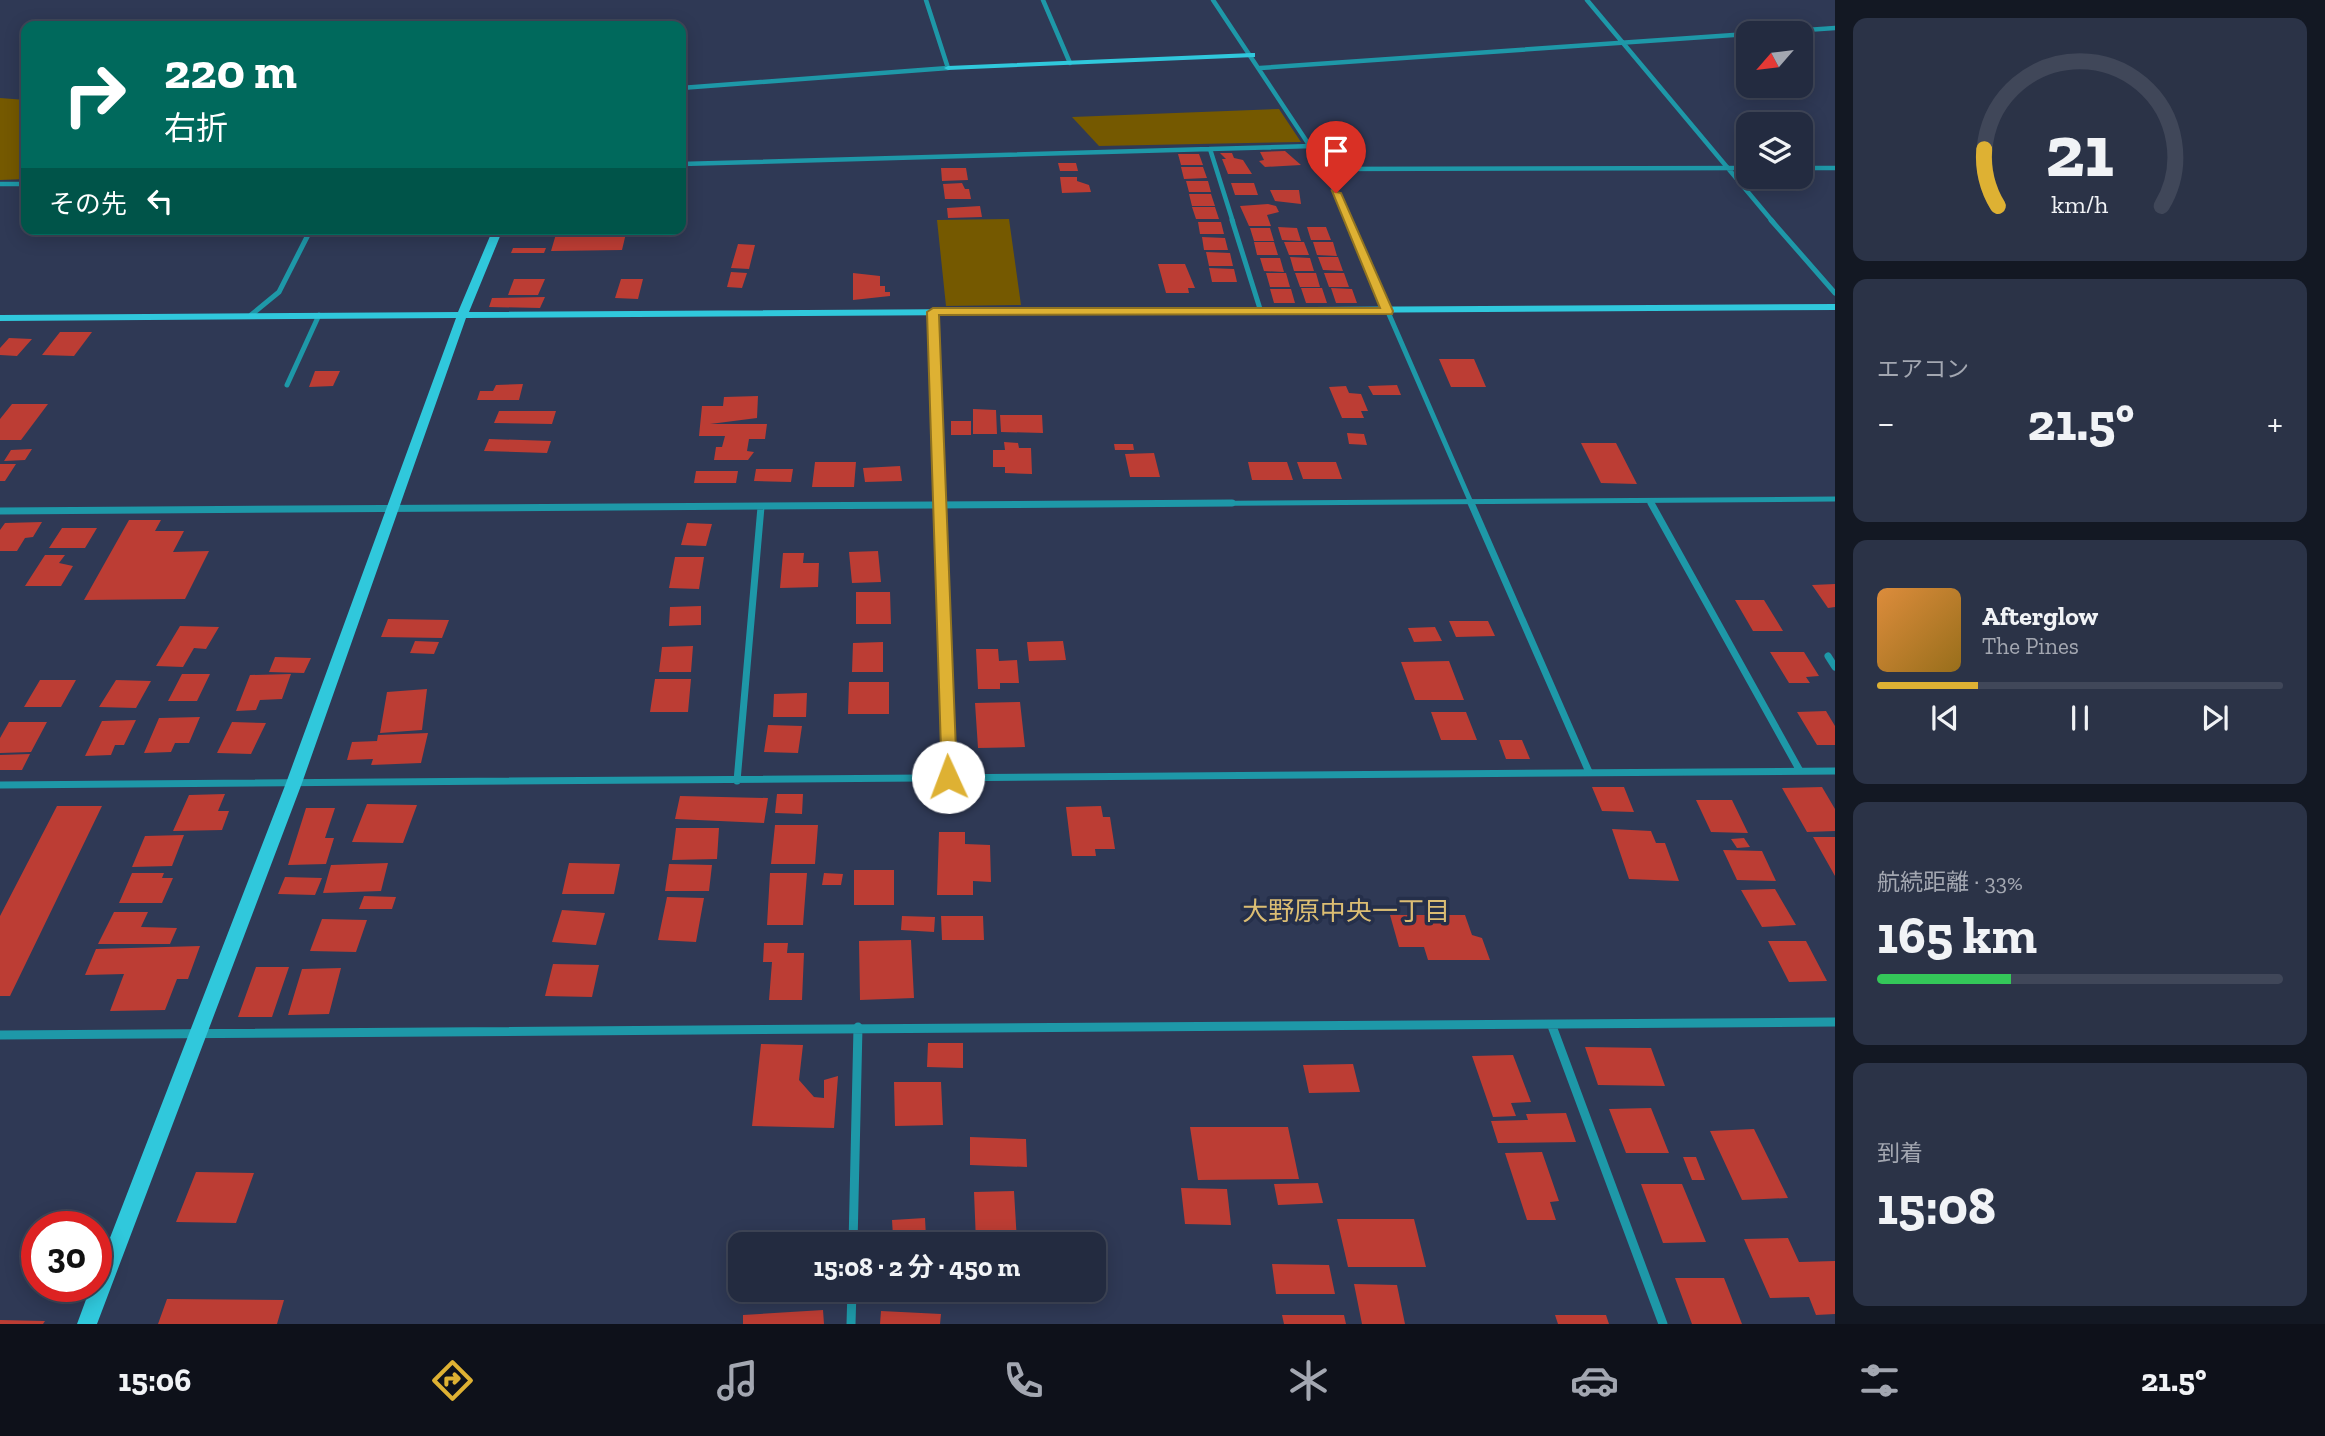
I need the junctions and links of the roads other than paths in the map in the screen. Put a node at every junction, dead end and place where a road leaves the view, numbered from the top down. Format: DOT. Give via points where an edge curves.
graph roads {
  1 [pos="926,0"];
  2 [pos="1043,0"];
  3 [pos="1213,0"];
  4 [pos="1587,0"];
  5 [pos="1835,28"];
  6 [pos="1813,30"];
  7 [pos="1736,35"];
  8 [pos="1623,44"];
  9 [pos="1252,55"];
  10 [pos="1070,63"];
  11 [pos="948,68"];
  12 [pos="1261,68"];
  13 [pos="686,88"];
  14 [pos="1312,146"];
  15 [pos="1210,149"];
  16 [pos="686,164"];
  17 [pos="1835,167"];
  18 [pos="1725,168"];
  19 [pos="1736,168"];
  20 [pos="1813,168"];
  21 [pos="1325,169"];
  22 [pos="0,184"];
  23 [pos="21,184"];
  24 [pos="308,235"];
  25 [pos="496,235"];
  26 [pos="1835,293"];
  27 [pos="1835,307"];
  28 [pos="1387,311"];
  29 [pos="933,312"];
  30 [pos="1261,312"];
  31 [pos="463,313"];
  32 [pos="251,315"];
  33 [pos="319,315"];
  34 [pos="1,319"];
  35 [pos="287,385"];
  36 [pos="1835,499"];
  37 [pos="1650,501"];
  38 [pos="1471,503"];
  39 [pos="938,506"];
  40 [pos="761,507"];
  41 [pos="392,508"];
  42 [pos="0,511"];
  43 [pos="1828,656"];
  44 [pos="1835,667"];
  45 [pos="1800,771"];
  46 [pos="1835,771"];
  47 [pos="1589,772"];
  48 [pos="948,777"];
  49 [pos="737,781"];
  50 [pos="294,783"];
  51 [pos="0,785"];
  52 [pos="1835,1022"];
  53 [pos="1552,1026"];
  54 [pos="858,1027"];
  55 [pos="197,1034"];
  56 [pos="0,1035"];
  57 [pos="853,1232"];
  58 [pos="852,1302"];
  59 [pos="87,1324"];
  60 [pos="851,1324"];
  61 [pos="1663,1324"];
  1 -- 11 [label="street"];
  2 -- 10 [label="street"];
  3 -- 9 [label="street"];
  4 -- 8 [label="street"];
  5 -- 6 [label="street"];
  7 -- 8 [label="street"];
  8 -- 12 [label="street"];
  8 -- 18 [label="street"];
  9 -- 10 [label="street"];
  9 -- 12 [label="street"];
  10 -- 11 [label="street"];
  11 -- 13 [label="street"];
  12 -- 14 [label="street"];
  14 -- 15 [label="street"];
  14 -- 21 [label="street"];
  15 -- 16 [label="street"];
  15 -- 30 [label="street"];
  17 -- 20 [label="street"];
  18 -- 19 [label="street"];
  18 -- 21 [label="street"];
  18 -- 26 [label="street"];
  21 -- 28 [label="street"];
  22 -- 23 [label="street"];
  24 -- 32 [label="street" via="279,292"];
  25 -- 31 [label="street"];
  27 -- 28 [label="street"];
  28 -- 30 [label="street"];
  28 -- 38 [label="street"];
  29 -- 30 [label="street"];
  29 -- 31 [label="street"];
  29 -- 39 [label="street"];
  31 -- 33 [label="street"];
  31 -- 41 [label="street"];
  32 -- 33 [label="street"];
  32 -- 34 [label="street"];
  33 -- 35 [label="street"];
  36 -- 37 [label="street"];
  37 -- 38 [label="street"];
  37 -- 45 [label="street"];
  38 -- 39 [label="street"];
  38 -- 47 [label="street"];
  39 -- 40 [label="street"];
  39 -- 48 [label="street"];
  40 -- 41 [label="street"];
  40 -- 49 [label="street"];
  41 -- 42 [label="street"];
  41 -- 50 [label="street"];
  43 -- 44 [label="street"];
  45 -- 46 [label="street"];
  45 -- 47 [label="street"];
  47 -- 48 [label="street"];
  48 -- 49 [label="street"];
  49 -- 50 [label="street"];
  50 -- 51 [label="street"];
  50 -- 55 [label="street"];
  52 -- 53 [label="street"];
  53 -- 54 [label="street"];
  53 -- 61 [label="street"];
  54 -- 55 [label="street"];
  54 -- 57 [label="street"];
  55 -- 56 [label="street"];
  55 -- 59 [label="street"];
  58 -- 60 [label="street"];
}
